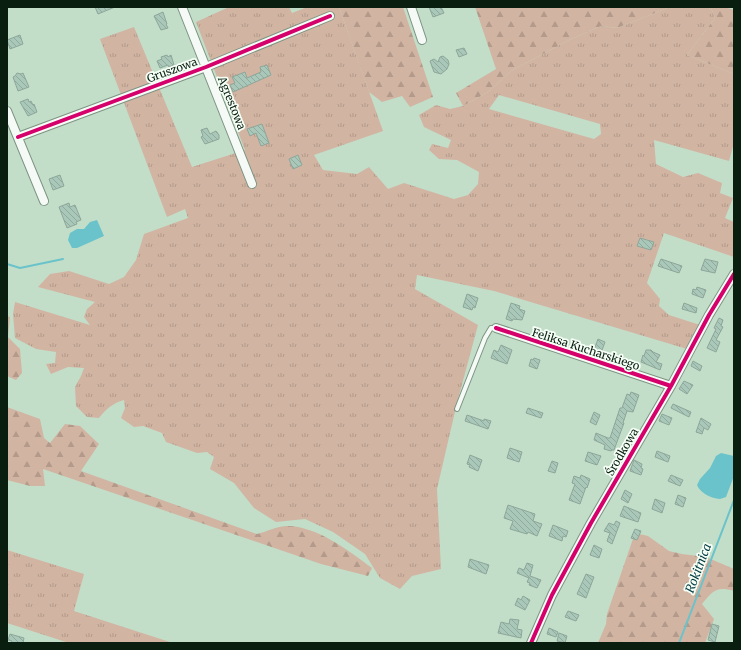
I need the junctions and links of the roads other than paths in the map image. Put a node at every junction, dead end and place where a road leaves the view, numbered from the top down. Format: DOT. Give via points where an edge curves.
graph roads {
  1 [pos="182,7"];
  2 [pos="411,7"];
  3 [pos="330,16"];
  4 [pos="422,40"];
  5 [pos="206,68"];
  6 [pos="7,111"];
  7 [pos="10,124"];
  8 [pos="18,137"];
  9 [pos="252,184"];
  10 [pos="44,201"];
  11 [pos="734,274"];
  12 [pos="496,328"];
  13 [pos="671,386"];
  14 [pos="457,409"];
  15 [pos="531,643"];
  1 -- 5 [label="street, Agrestowa"];
  2 -- 4 [label="street"];
  3 -- 5 [label="street, Gruszowa"];
  5 -- 8 [label="street, Gruszowa"];
  5 -- 9 [label="street, Agrestowa"];
  6 -- 7 [label="street"];
  7 -- 8 [label="street"];
  8 -- 10 [label="street"];
  11 -- 13 [label="street, Środkowa"];
  12 -- 13 [label="street, Feliksa Kucharskiego"];
  12 -- 14 [label="lane" via="491,328 485,338"];
  13 -- 15 [label="street, Środkowa" via="552,595"];
}
